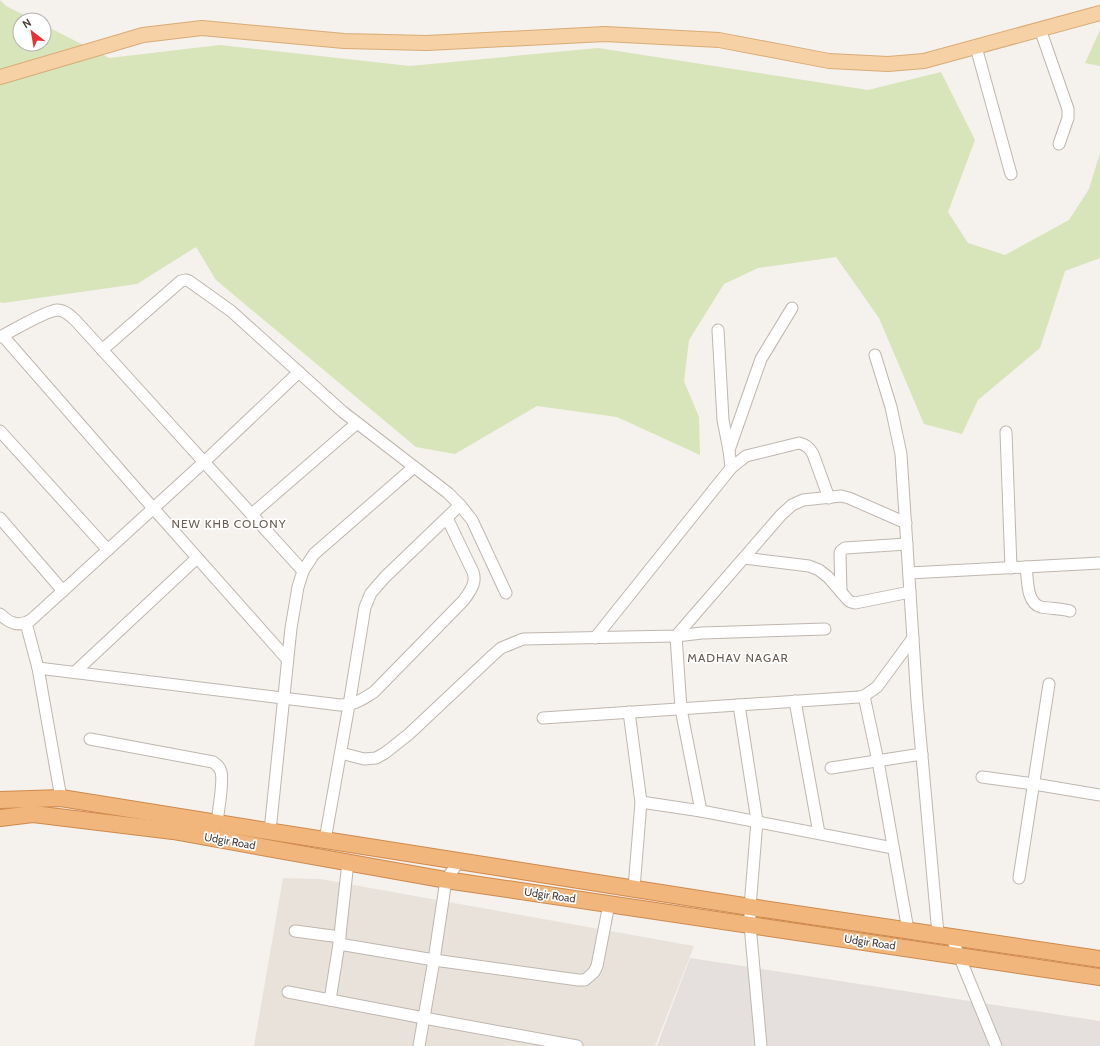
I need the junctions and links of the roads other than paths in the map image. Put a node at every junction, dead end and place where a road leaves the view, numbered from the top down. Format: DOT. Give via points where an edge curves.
graph roads {
  1 [pos="1100,13"];
  2 [pos="1040,30"];
  3 [pos="976,47"];
  4 [pos="0,76"];
  5 [pos="1059,144"];
  6 [pos="1011,174"];
  7 [pos="792,308"];
  8 [pos="718,330"];
  9 [pos="2,336"];
  10 [pos="102,350"];
  11 [pos="875,355"];
  12 [pos="299,372"];
  13 [pos="357,423"];
  14 [pos="0,431"];
  15 [pos="1006,432"];
  16 [pos="729,450"];
  17 [pos="204,462"];
  18 [pos="414,467"];
  19 [pos="731,468"];
  20 [pos="829,498"];
  21 [pos="460,505"];
  22 [pos="153,508"];
  23 [pos="252,514"];
  24 [pos="0,518"];
  25 [pos="447,518"];
  26 [pos="906,523"];
  27 [pos="907,544"];
  28 [pos="108,550"];
  29 [pos="197,558"];
  30 [pos="744,558"];
  31 [pos="1100,563"];
  32 [pos="1026,567"];
  33 [pos="1011,568"];
  34 [pos="303,571"];
  35 [pos="909,573"];
  36 [pos="63,591"];
  37 [pos="841,592"];
  38 [pos="910,592"];
  39 [pos="506,593"];
  40 [pos="1070,611"];
  41 [pos="0,614"];
  42 [pos="26,623"];
  43 [pos="825,629"];
  44 [pos="676,636"];
  45 [pos="595,638"];
  46 [pos="913,638"];
  47 [pos="287,659"];
  48 [pos="38,668"];
  49 [pos="75,672"];
  50 [pos="1049,684"];
  51 [pos="864,696"];
  52 [pos="284,697"];
  53 [pos="795,701"];
  54 [pos="349,705"];
  55 [pos="739,705"];
  56 [pos="681,709"];
  57 [pos="629,712"];
  58 [pos="543,718"];
  59 [pos="90,739"];
  60 [pos="341,753"];
  61 [pos="922,754"];
  62 [pos="878,761"];
  63 [pos="831,768"];
  64 [pos="982,777"];
  65 [pos="1034,784"];
  66 [pos="1100,795"];
  67 [pos="61,798"];
  68 [pos="0,800"];
  69 [pos="641,802"];
  70 [pos="701,811"];
  71 [pos="0,818"];
  72 [pos="757,821"];
  73 [pos="217,823"];
  74 [pos="270,832"];
  75 [pos="819,833"];
  76 [pos="325,840"];
  77 [pos="893,848"];
  78 [pos="459,861"];
  79 [pos="348,862"];
  80 [pos="1019,878"];
  81 [pos="446,880"];
  82 [pos="634,888"];
  83 [pos="609,904"];
  84 [pos="750,907"];
  85 [pos="750,925"];
  86 [pos="908,930"];
  87 [pos="295,931"];
  88 [pos="944,935"];
  89 [pos="340,941"];
  90 [pos="958,955"];
  91 [pos="1100,959"];
  92 [pos="434,960"];
  93 [pos="1100,977"];
  94 [pos="288,992"];
  95 [pos="330,1000"];
  96 [pos="424,1018"];
  97 [pos="419,1046"];
  98 [pos="577,1046"];
  99 [pos="761,1046"];
  100 [pos="996,1046"];
  1 -- 2 [label="main road"];
  2 -- 3 [label="main road"];
  2 -- 5 [label="street" via="1068,109 1068,118"];
  3 -- 4 [label="main road" via="924,61 888,64 828,61 719,40 605,34 427,43 344,41 202,28 143,35"];
  3 -- 6 [label="street"];
  7 -- 16 [label="street" via="761,359"];
  8 -- 16 [label="street" via="723,420"];
  9 -- 10 [label="street" via="57,310 67,313 76,321"];
  9 -- 22 [label="street"];
  10 -- 12 [label="street" via="181,281 186,280 231,311"];
  10 -- 17 [label="street"];
  11 -- 26 [label="street" via="891,406 901,454"];
  12 -- 13 [label="street"];
  12 -- 17 [label="street"];
  13 -- 18 [label="street"];
  13 -- 23 [label="street"];
  14 -- 28 [label="street"];
  15 -- 33 [label="street"];
  16 -- 19 [label="street"];
  17 -- 22 [label="street"];
  17 -- 23 [label="street"];
  18 -- 21 [label="street"];
  18 -- 34 [label="street" via="314,554"];
  19 -- 20 [label="street" via="746,456 799,443 805,444 813,454"];
  19 -- 45 [label="street"];
  20 -- 26 [label="street" via="849,498"];
  20 -- 30 [label="street" via="803,500 792,504"];
  21 -- 25 [label="street"];
  21 -- 39 [label="street" via="472,520"];
  22 -- 28 [label="street"];
  22 -- 29 [label="street"];
  23 -- 34 [label="street"];
  24 -- 36 [label="street"];
  25 -- 54 [label="street" via="385,577 364,606"];
  25 -- 54 [label="street" via="473,572 472,588 464,600 374,692"];
  26 -- 27 [label="street"];
  27 -- 35 [label="street"];
  27 -- 37 [label="street" via="842,549"];
  28 -- 36 [label="street"];
  29 -- 47 [label="street"];
  29 -- 49 [label="street"];
  30 -- 37 [label="street" via="809,566 823,573"];
  30 -- 44 [label="street"];
  31 -- 32 [label="street"];
  32 -- 33 [label="street"];
  32 -- 40 [label="street" via="1030,594 1036,604"];
  33 -- 35 [label="street"];
  34 -- 47 [label="street" via="298,587"];
  35 -- 38 [label="street"];
  36 -- 42 [label="street"];
  37 -- 38 [label="street" via="855,603"];
  38 -- 46 [label="street"];
  41 -- 42 [label="street" via="13,623"];
  42 -- 48 [label="street"];
  43 -- 44 [label="street"];
  44 -- 45 [label="street"];
  44 -- 56 [label="street"];
  45 -- 60 [label="street" via="523,639 502,648 385,753 376,758 364,759"];
  46 -- 51 [label="street" via="877,687"];
  46 -- 61 [label="street"];
  47 -- 52 [label="street"];
  48 -- 49 [label="street"];
  48 -- 67 [label="street"];
  49 -- 52 [label="street"];
  50 -- 65 [label="street"];
  51 -- 53 [label="street"];
  51 -- 62 [label="street"];
  52 -- 54 [label="street"];
  52 -- 74 [label="street"];
  53 -- 55 [label="street"];
  53 -- 75 [label="street"];
  54 -- 60 [label="street"];
  55 -- 56 [label="street"];
  55 -- 72 [label="street"];
  56 -- 57 [label="street"];
  56 -- 70 [label="street"];
  57 -- 58 [label="street"];
  57 -- 69 [label="street"];
  59 -- 73 [label="street" via="213,762 221,770 222,778"];
  60 -- 76 [label="street"];
  61 -- 62 [label="street"];
  61 -- 88 [label="street"];
  62 -- 63 [label="street"];
  62 -- 77 [label="street"];
  64 -- 65 [label="street"];
  65 -- 66 [label="street"];
  65 -- 80 [label="street"];
  67 -- 68 [label="highway, Udgir Road"];
  67 -- 73 [label="highway, Udgir Road"];
  69 -- 70 [label="street"];
  69 -- 82 [label="street"];
  70 -- 72 [label="street"];
  71 -- 79 [label="highway, Udgir Road" via="33,814 173,831"];
  72 -- 75 [label="street"];
  72 -- 84 [label="street"];
  73 -- 74 [label="highway, Udgir Road"];
  74 -- 76 [label="highway, Udgir Road"];
  75 -- 77 [label="street"];
  76 -- 78 [label="highway, Udgir Road"];
  77 -- 86 [label="street"];
  78 -- 81 [label="street"];
  78 -- 82 [label="highway, Udgir Road"];
  79 -- 81 [label="highway, Udgir Road"];
  79 -- 89 [label="street"];
  81 -- 83 [label="highway, Udgir Road"];
  81 -- 92 [label="street"];
  82 -- 84 [label="highway, Udgir Road"];
  83 -- 85 [label="highway, Udgir Road"];
  83 -- 92 [label="street" via="597,966 585,980"];
  84 -- 85 [label="street"];
  84 -- 86 [label="highway, Udgir Road"];
  85 -- 90 [label="highway, Udgir Road"];
  85 -- 99 [label="street"];
  86 -- 88 [label="highway, Udgir Road"];
  87 -- 89 [label="street"];
  88 -- 90 [label="street"];
  88 -- 91 [label="highway, Udgir Road"];
  89 -- 92 [label="street"];
  89 -- 95 [label="street"];
  90 -- 93 [label="highway, Udgir Road"];
  90 -- 100 [label="street"];
  92 -- 96 [label="street"];
  94 -- 95 [label="street"];
  95 -- 96 [label="street"];
  96 -- 97 [label="street"];
  96 -- 98 [label="street"];
}
